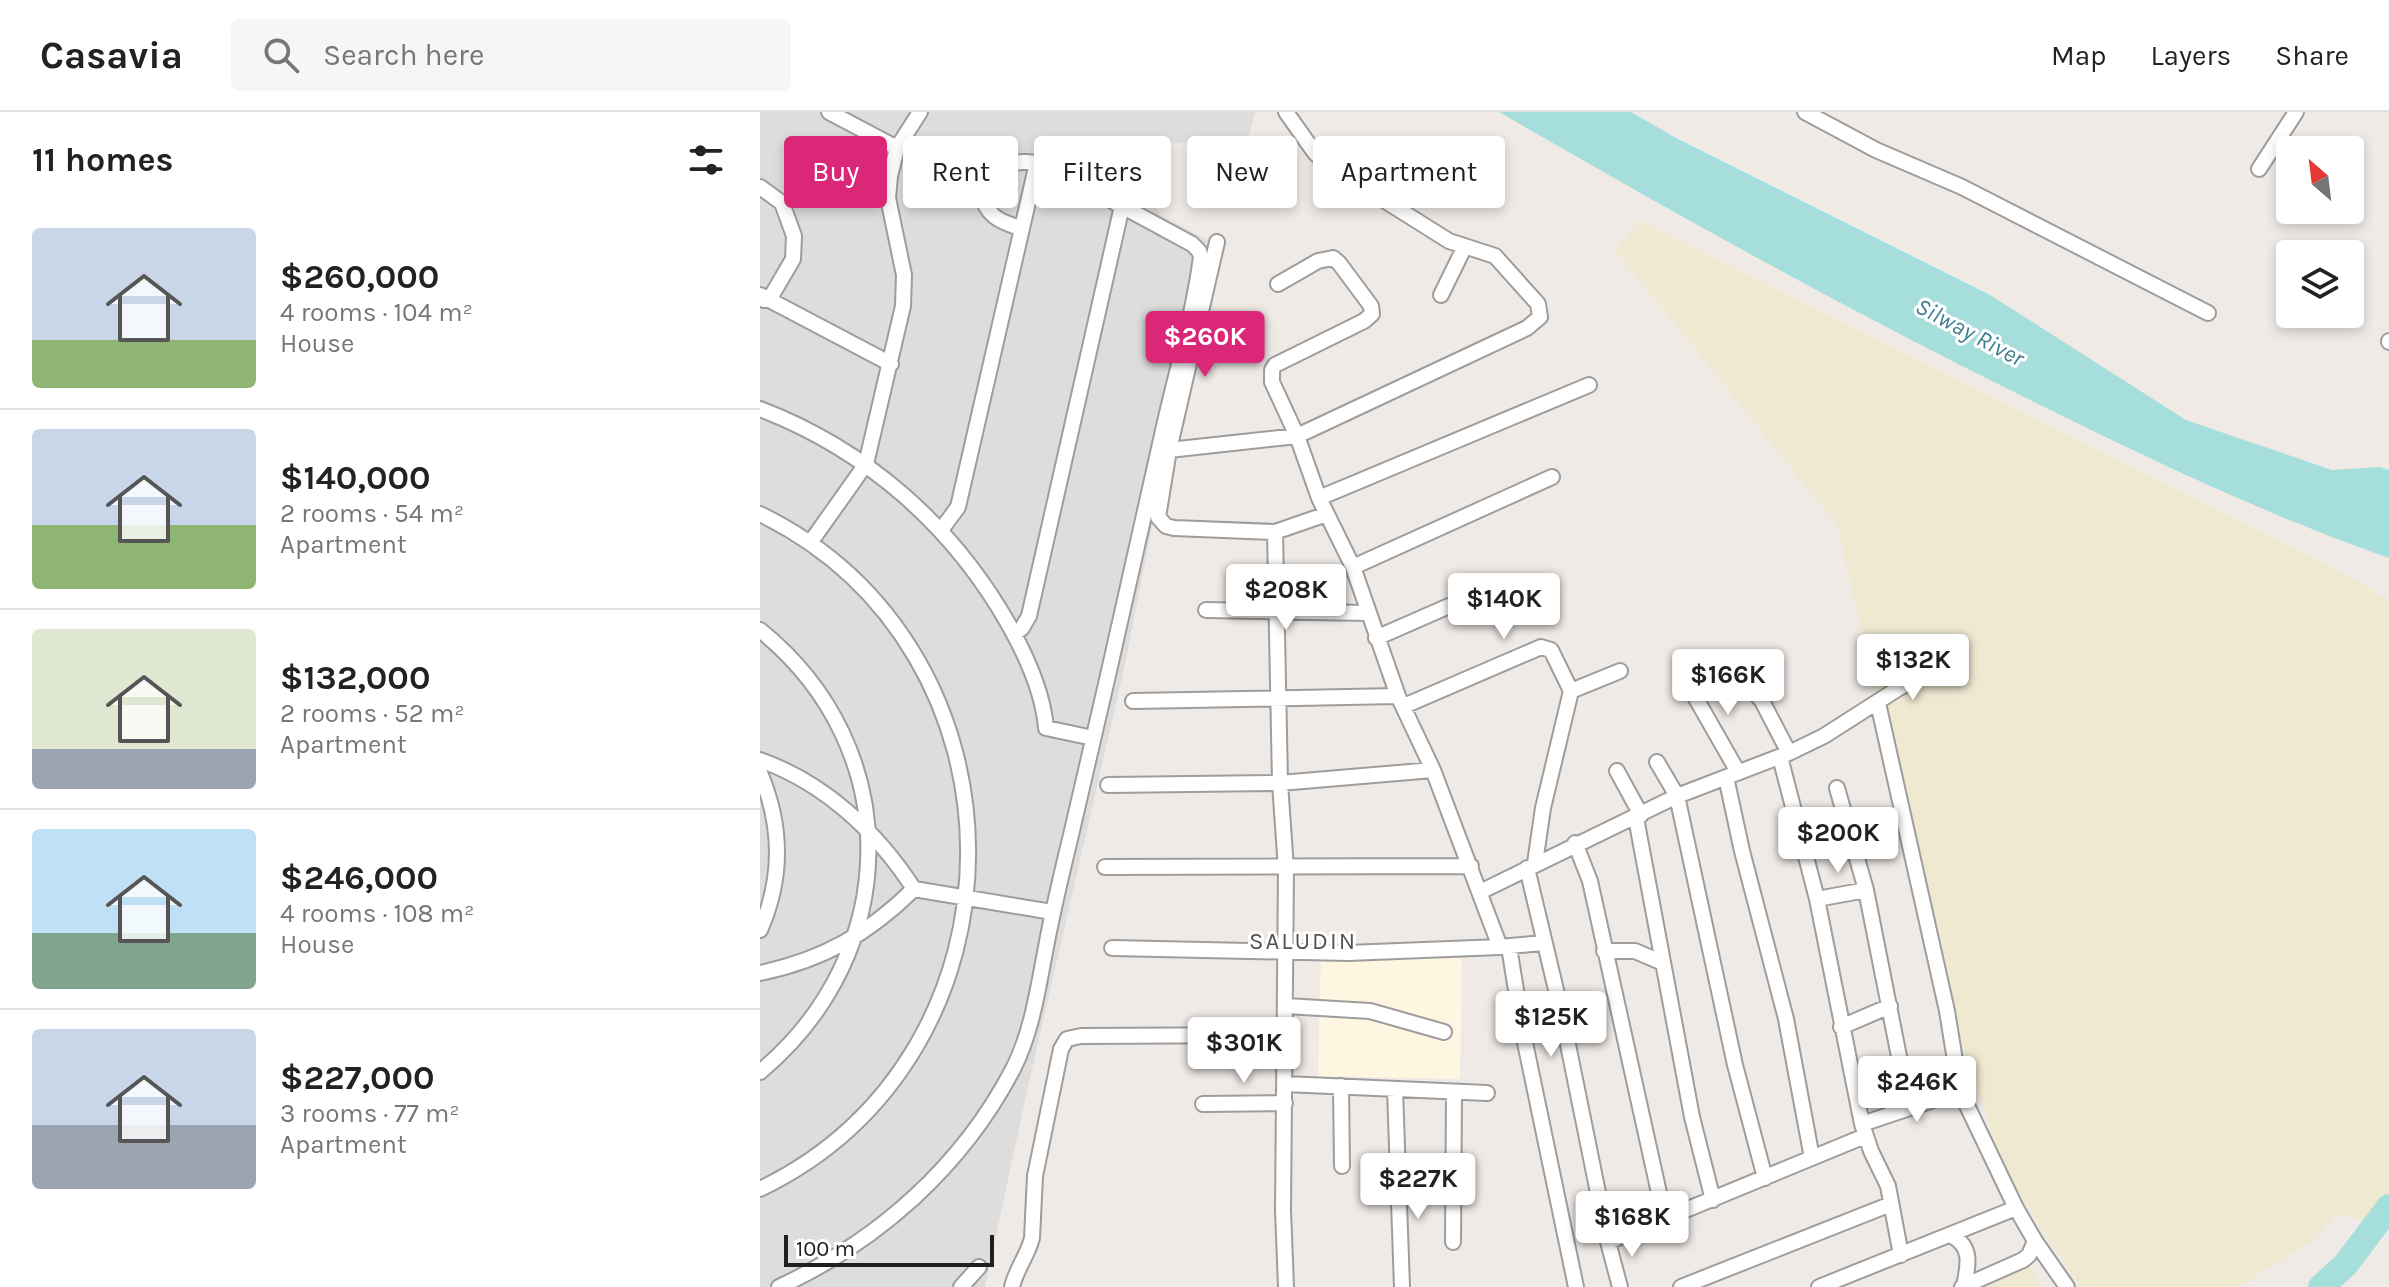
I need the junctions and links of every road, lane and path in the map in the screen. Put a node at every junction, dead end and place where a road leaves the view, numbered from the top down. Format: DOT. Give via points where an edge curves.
graph roads {
  1 [pos="829,112"];
  2 [pos="920,112"];
  3 [pos="1286,112"];
  4 [pos="1805,112"];
  5 [pos="2296,112"];
  6 [pos="897,148"];
  7 [pos="1034,163"];
  8 [pos="2259,169"];
  9 [pos="1034,176"];
  10 [pos="760,187"];
  11 [pos="1122,208"];
  12 [pos="1126,208"];
  13 [pos="1022,229"];
  14 [pos="1217,242"];
  15 [pos="1464,248"];
  16 [pos="1278,284"];
  17 [pos="1441,295"];
  18 [pos="763,298"];
  19 [pos="2208,313"];
  20 [pos="891,364"];
  21 [pos="1589,385"];
  22 [pos="760,409"];
  23 [pos="1297,436"];
  24 [pos="1169,450"];
  25 [pos="866,464"];
  26 [pos="1552,477"];
  27 [pos="1319,498"];
  28 [pos="760,514"];
  29 [pos="1327,514"];
  30 [pos="941,530"];
  31 [pos="1275,532"];
  32 [pos="810,543"];
  33 [pos="1353,567"];
  34 [pos="1449,606"];
  35 [pos="1206,610"];
  36 [pos="1276,613"];
  37 [pos="1368,613"];
  38 [pos="760,630"];
  39 [pos="1014,634"];
  40 [pos="1376,638"];
  41 [pos="1735,669"];
  42 [pos="1620,671"];
  43 [pos="1930,672"];
  44 [pos="1686,681"];
  45 [pos="1571,691"];
  46 [pos="1278,698"];
  47 [pos="1133,701"];
  48 [pos="1401,701"];
  49 [pos="1878,703"];
  50 [pos="1093,738"];
  51 [pos="1784,755"];
  52 [pos="760,760"];
  53 [pos="1657,762"];
  54 [pos="1433,770"];
  55 [pos="1617,771"];
  56 [pos="760,773"];
  57 [pos="1732,774"];
  58 [pos="1280,783"];
  59 [pos="1108,785"];
  60 [pos="1837,788"];
  61 [pos="1677,796"];
  62 [pos="1638,816"];
  63 [pos="868,833"];
  64 [pos="1575,843"];
  65 [pos="1471,866"];
  66 [pos="1531,866"];
  67 [pos="1105,867"];
  68 [pos="1286,869"];
  69 [pos="914,889"];
  70 [pos="1866,890"];
  71 [pos="1480,892"];
  72 [pos="967,898"];
  73 [pos="1817,899"];
  74 [pos="1052,912"];
  75 [pos="760,930"];
  76 [pos="855,939"];
  77 [pos="1543,943"];
  78 [pos="1505,947"];
  79 [pos="1112,948"];
  80 [pos="1286,950"];
  81 [pos="1604,951"];
  82 [pos="1663,963"];
  83 [pos="760,973"];
  84 [pos="1286,1006"];
  85 [pos="1890,1006"];
  86 [pos="1841,1027"];
  87 [pos="1444,1032"];
  88 [pos="1286,1035"];
  89 [pos="760,1072"];
  90 [pos="1285,1084"];
  91 [pos="1341,1086"];
  92 [pos="1395,1090"];
  93 [pos="1960,1091"];
  94 [pos="1454,1093"];
  95 [pos="1487,1093"];
  96 [pos="1285,1103"];
  97 [pos="1203,1104"];
  98 [pos="1909,1107"];
  99 [pos="1864,1130"];
  100 [pos="1812,1158"];
  101 [pos="1342,1166"];
  102 [pos="1765,1178"];
  103 [pos="760,1189"];
  104 [pos="1713,1200"];
  105 [pos="1891,1204"];
  106 [pos="2016,1208"];
  107 [pos="1665,1220"];
  108 [pos="1952,1236"];
  109 [pos="2035,1241"];
  110 [pos="1453,1242"];
  111 [pos="1608,1242"];
  112 [pos="1901,1255"];
  113 [pos="979,1267"];
  114 [pos="779,1287"];
  115 [pos="961,1287"];
  116 [pos="1012,1287"];
  117 [pos="1286,1287"];
  118 [pos="1402,1287"];
  119 [pos="1576,1287"];
  120 [pos="1620,1287"];
  121 [pos="1681,1287"];
  122 [pos="1819,1287"];
  123 [pos="1963,1287"];
  124 [pos="2067,1287"];
  1 -- 6 [label="street"];
  2 -- 6 [label="street"];
  3 -- 15 [label="street" via="1328,165"];
  4 -- 19 [label="street"];
  5 -- 8 [label="street"];
  6 -- 20 [label="street" via="888,198 904,275"];
  7 -- 13 [label="street" via="998,169 984,194 995,217"];
  9 -- 13 [label="street"];
  10 -- 18 [label="street" via="782,203 794,236 793,259"];
  11 -- 39 [label="street" via="1029,616"];
  12 -- 50 [label="street" via="1192,244 1201,257"];
  13 -- 30 [label="street" via="958,507"];
  14 -- 24 [label="street"];
  15 -- 17 [label="street"];
  15 -- 23 [label="street" via="1495,256 1538,304 1538,320"];
  16 -- 23 [label="street" via="1333,258 1372,310 1364,321 1272,370 1272,382"];
  18 -- 20 [label="street"];
  20 -- 25 [label="street"];
  21 -- 27 [label="street"];
  22 -- 25 [label="street"];
  23 -- 24 [label="street"];
  23 -- 27 [label="street"];
  24 -- 31 [label="street" via="1158,517 1166,526"];
  25 -- 30 [label="street"];
  25 -- 32 [label="street"];
  26 -- 33 [label="street"];
  27 -- 29 [label="street"];
  28 -- 32 [label="street"];
  29 -- 31 [label="street"];
  29 -- 33 [label="street"];
  30 -- 39 [label="street"];
  31 -- 36 [label="street"];
  32 -- 72 [label="street" via="878,605 912,651 938,701 964,784"];
  33 -- 37 [label="street"];
  34 -- 40 [label="street"];
  35 -- 36 [label="street"];
  36 -- 37 [label="street"];
  36 -- 46 [label="street"];
  37 -- 40 [label="street"];
  38 -- 63 [label="street" via="808,677 835,717 855,762"];
  39 -- 50 [label="street" via="1040,694 1046,728"];
  40 -- 48 [label="street"];
  41 -- 51 [label="street" via="1762,701"];
  42 -- 45 [label="street"];
  43 -- 49 [label="street"];
  44 -- 57 [label="street"];
  45 -- 48 [label="street" via="1545,646"];
  45 -- 66 [label="street"];
  46 -- 47 [label="street"];
  46 -- 48 [label="street"];
  46 -- 58 [label="street"];
  48 -- 54 [label="street"];
  49 -- 51 [label="street"];
  49 -- 93 [label="street"];
  50 -- 74 [label="street"];
  51 -- 57 [label="street"];
  51 -- 73 [label="street"];
  52 -- 63 [label="street" via="832,797"];
  53 -- 61 [label="street"];
  54 -- 58 [label="street"];
  54 -- 65 [label="street"];
  55 -- 62 [label="street"];
  56 -- 75 [label="street" via="773,808 778,854 772,899"];
  57 -- 61 [label="street"];
  57 -- 100 [label="street" via="1742,851 1786,1019"];
  58 -- 59 [label="street"];
  58 -- 68 [label="street"];
  60 -- 70 [label="street"];
  61 -- 62 [label="street"];
  61 -- 102 [label="street"];
  62 -- 64 [label="street"];
  62 -- 82 [label="street"];
  63 -- 69 [label="street"];
  63 -- 76 [label="street" via="868,876"];
  64 -- 66 [label="street"];
  64 -- 81 [label="street" via="1590,881"];
  65 -- 68 [label="street"];
  65 -- 71 [label="street"];
  66 -- 71 [label="street"];
  66 -- 77 [label="street"];
  67 -- 68 [label="street"];
  68 -- 80 [label="street"];
  69 -- 72 [label="street"];
  69 -- 76 [label="street"];
  70 -- 73 [label="street"];
  70 -- 85 [label="street"];
  71 -- 78 [label="street"];
  72 -- 74 [label="street"];
  72 -- 103 [label="street" via="947,980 924,1031 893,1078 836,1139"];
  73 -- 86 [label="street"];
  74 -- 114 [label="street" via="1025,1038 981,1122 892,1218 838,1256"];
  76 -- 83 [label="street"];
  76 -- 89 [label="street" via="810,1022"];
  77 -- 78 [label="street"];
  77 -- 111 [label="street"];
  78 -- 80 [label="street"];
  78 -- 119 [label="street"];
  79 -- 80 [label="street"];
  80 -- 84 [label="street"];
  81 -- 82 [label="street" via="1635,951"];
  81 -- 107 [label="street"];
  82 -- 104 [label="street"];
  84 -- 87 [label="street" via="1370,1011"];
  84 -- 88 [label="street"];
  85 -- 86 [label="street"];
  85 -- 98 [label="street"];
  86 -- 99 [label="street"];
  88 -- 90 [label="street"];
  88 -- 116 [label="street" via="1067,1039 1035,1176 1032,1238"];
  90 -- 91 [label="street"];
  90 -- 96 [label="street"];
  91 -- 92 [label="street"];
  91 -- 101 [label="street"];
  92 -- 94 [label="street"];
  92 -- 118 [label="street"];
  93 -- 98 [label="street"];
  93 -- 106 [label="street"];
  94 -- 95 [label="street"];
  94 -- 110 [label="street"];
  96 -- 97 [label="street"];
  96 -- 117 [label="street"];
  98 -- 99 [label="street"];
  99 -- 100 [label="street"];
  99 -- 105 [label="street"];
  100 -- 102 [label="street"];
  102 -- 104 [label="street"];
  104 -- 107 [label="street"];
  105 -- 112 [label="street"];
  105 -- 121 [label="street"];
  106 -- 108 [label="street"];
  106 -- 109 [label="street"];
  107 -- 111 [label="street"];
  108 -- 112 [label="street"];
  108 -- 123 [label="street" via="1968,1253"];
  109 -- 123 [label="street" via="2023,1260"];
  109 -- 124 [label="street"];
  111 -- 120 [label="street"];
  112 -- 122 [label="street"];
  113 -- 115 [label="street"];
}
